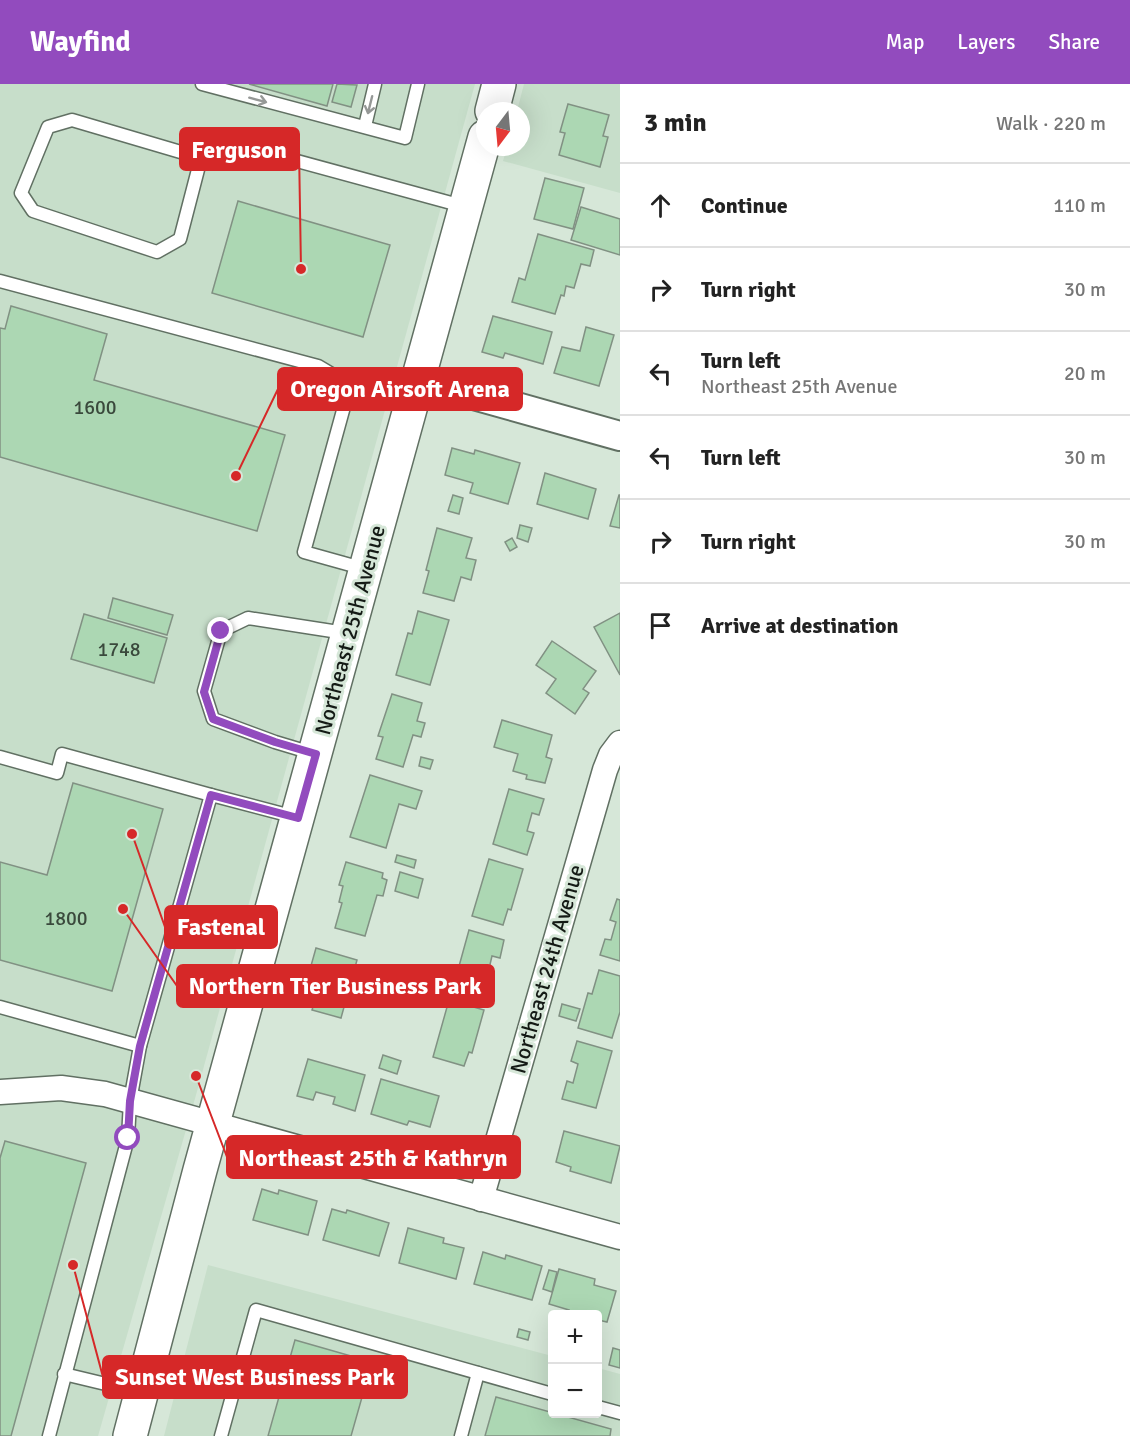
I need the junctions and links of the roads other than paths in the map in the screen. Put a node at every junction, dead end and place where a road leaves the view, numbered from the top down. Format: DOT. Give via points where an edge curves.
graph roads {
  1 [pos="202,84"];
  2 [pos="375,84"];
  3 [pos="418,84"];
  4 [pos="499,84"];
  5 [pos="494,102"];
  6 [pos="365,126"];
  7 [pos="480,156"];
  8 [pos="201,158"];
  9 [pos="467,207"];
  10 [pos="0,281"];
  11 [pos="350,385"];
  12 [pos="416,391"];
  13 [pos="620,436"];
  14 [pos="367,569"];
  15 [pos="349,634"];
  16 [pos="620,742"];
  17 [pos="316,754"];
  18 [pos="0,757"];
  19 [pos="211,795"];
  20 [pos="298,818"];
  21 [pos="0,1007"];
  22 [pos="140,1046"];
  23 [pos="0,1092"];
  24 [pos="130,1101"];
  25 [pos="213,1123"];
  26 [pos="481,1198"];
  27 [pos="620,1237"];
  28 [pos="478,1373"];
  29 [pos="64,1374"];
  30 [pos="142,1393"];
  31 [pos="548,1393"];
  32 [pos="602,1408"];
  33 [pos="620,1413"];
  34 [pos="50,1436"];
  35 [pos="130,1436"];
  36 [pos="221,1436"];
  37 [pos="461,1436"];
  1 -- 6 [label="lane, one-way"];
  2 -- 6 [label="lane, one-way"];
  3 -- 6 [label="lane" via="405,138"];
  4 -- 5 [label="main road"];
  7 -- 9 [label="main road, Northeast 25th Avenue"];
  8 -- 8 [label="lane" via="180,239 157,252 33,211 21,193 48,127 72,120"];
  8 -- 9 [label="lane" via="238,145"];
  9 -- 12 [label="main road, Northeast 25th Avenue"];
  10 -- 11 [label="lane" via="318,366"];
  11 -- 12 [label="lane"];
  11 -- 14 [label="lane" via="304,552"];
  12 -- 13 [label="street"];
  12 -- 14 [label="main road, Northeast 25th Avenue"];
  14 -- 15 [label="main road, Northeast 25th Avenue"];
  15 -- 17 [label="main road, Northeast 25th Avenue"];
  15 -- 17 [label="lane" via="248,618 221,631 204,692 213,719"];
  16 -- 26 [label="street, Northeast 24th Avenue" via="605,770"];
  17 -- 20 [label="main road, Northeast 25th Avenue"];
  18 -- 19 [label="lane" via="57,773 62,754"];
  19 -- 20 [label="lane"];
  19 -- 22 [label="lane"];
  20 -- 25 [label="main road, Northeast 25th Avenue"];
  21 -- 22 [label="lane"];
  22 -- 24 [label="lane"];
  23 -- 24 [label="street" via="61,1088"];
  24 -- 25 [label="street"];
  24 -- 29 [label="lane" via="128,1138"];
  25 -- 26 [label="street"];
  25 -- 30 [label="main road, Northeast 25th Avenue"];
  26 -- 27 [label="street"];
  28 -- 31 [label="lane"];
  28 -- 36 [label="lane" via="256,1310"];
  28 -- 37 [label="lane"];
  29 -- 30 [label="lane"];
  29 -- 34 [label="lane"];
  30 -- 35 [label="main road, Northeast 25th Avenue"];
  32 -- 33 [label="lane"];
}
